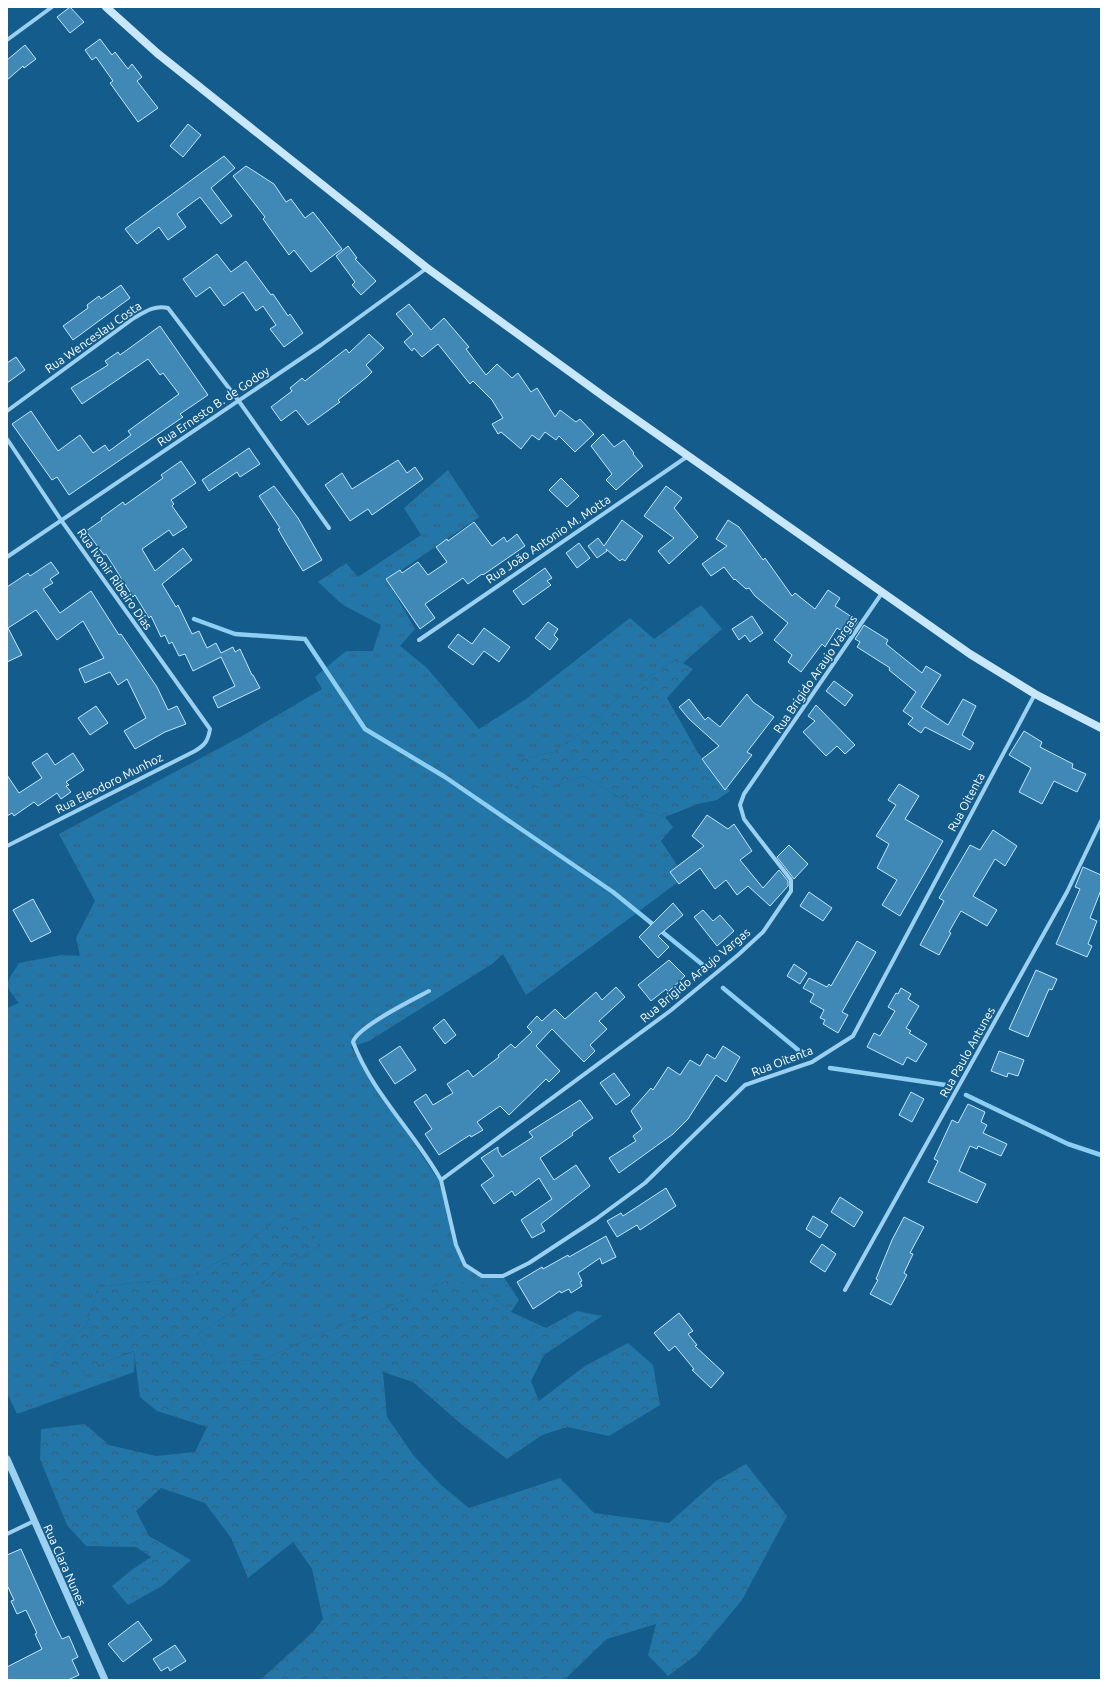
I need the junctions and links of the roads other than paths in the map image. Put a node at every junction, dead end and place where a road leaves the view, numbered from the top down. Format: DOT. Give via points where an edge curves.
graph roads {
  1 [pos="52,7"];
  2 [pos="106,7"];
  3 [pos="7,40"];
  4 [pos="427,268"];
  5 [pos="238,400"];
  6 [pos="7,411"];
  7 [pos="7,439"];
  8 [pos="688,456"];
  9 [pos="62,520"];
  10 [pos="329,528"];
  11 [pos="7,557"];
  12 [pos="882,593"];
  13 [pos="419,640"];
  14 [pos="1035,694"];
  15 [pos="1101,728"];
  16 [pos="210,730"];
  17 [pos="1101,821"];
  18 [pos="7,846"];
  19 [pos="429,990"];
  20 [pos="441,1180"];
  21 [pos="845,1290"];
  22 [pos="7,1459"];
  23 [pos="34,1521"];
  24 [pos="7,1534"];
  25 [pos="105,1680"];
  1 -- 3 [label="street"];
  2 -- 4 [label="main road" via="157,53"];
  4 -- 5 [label="street, Rua Ernesto B. de Godoy" via="321,345"];
  4 -- 8 [label="main road"];
  5 -- 6 [label="street, Rua Wenceslau Costa" via="168,308 160,306 134,318"];
  5 -- 9 [label="street, Rua Ernesto B. de Godoy"];
  5 -- 10 [label="street, Rua Wenceslau Costa"];
  7 -- 9 [label="street, Rua Ivonir Ribeiro Dias"];
  8 -- 12 [label="main road"];
  8 -- 13 [label="street, Rua João Antonio M. Motta"];
  9 -- 11 [label="street, Rua Ernesto B. de Godoy"];
  9 -- 16 [label="street, Rua Ivonir Ribeiro Dias"];
  12 -- 14 [label="main road" via="970,654"];
  12 -- 20 [label="street, Rua Brigido Araujo Vargas" via="744,794 740,805 744,819 791,880 791,891 763,932 670,1011"];
  14 -- 15 [label="main road"];
  14 -- 20 [label="street, Rua Oitenta" via="853,1036 812,1062 745,1085 645,1183 596,1219 503,1276 482,1276 465,1265 456,1245"];
  16 -- 18 [label="street, Rua Eleodoro Munhoz" via="204,746"];
  17 -- 21 [label="street, Rua Paulo Antunes" via="1063,900"];
  19 -- 20 [label="street" via="358,1033 353,1042 373,1080 430,1160"];
  22 -- 23 [label="street, Rua Clara Nunes"];
  23 -- 24 [label="street"];
  23 -- 25 [label="street, Rua Clara Nunes"];
}
